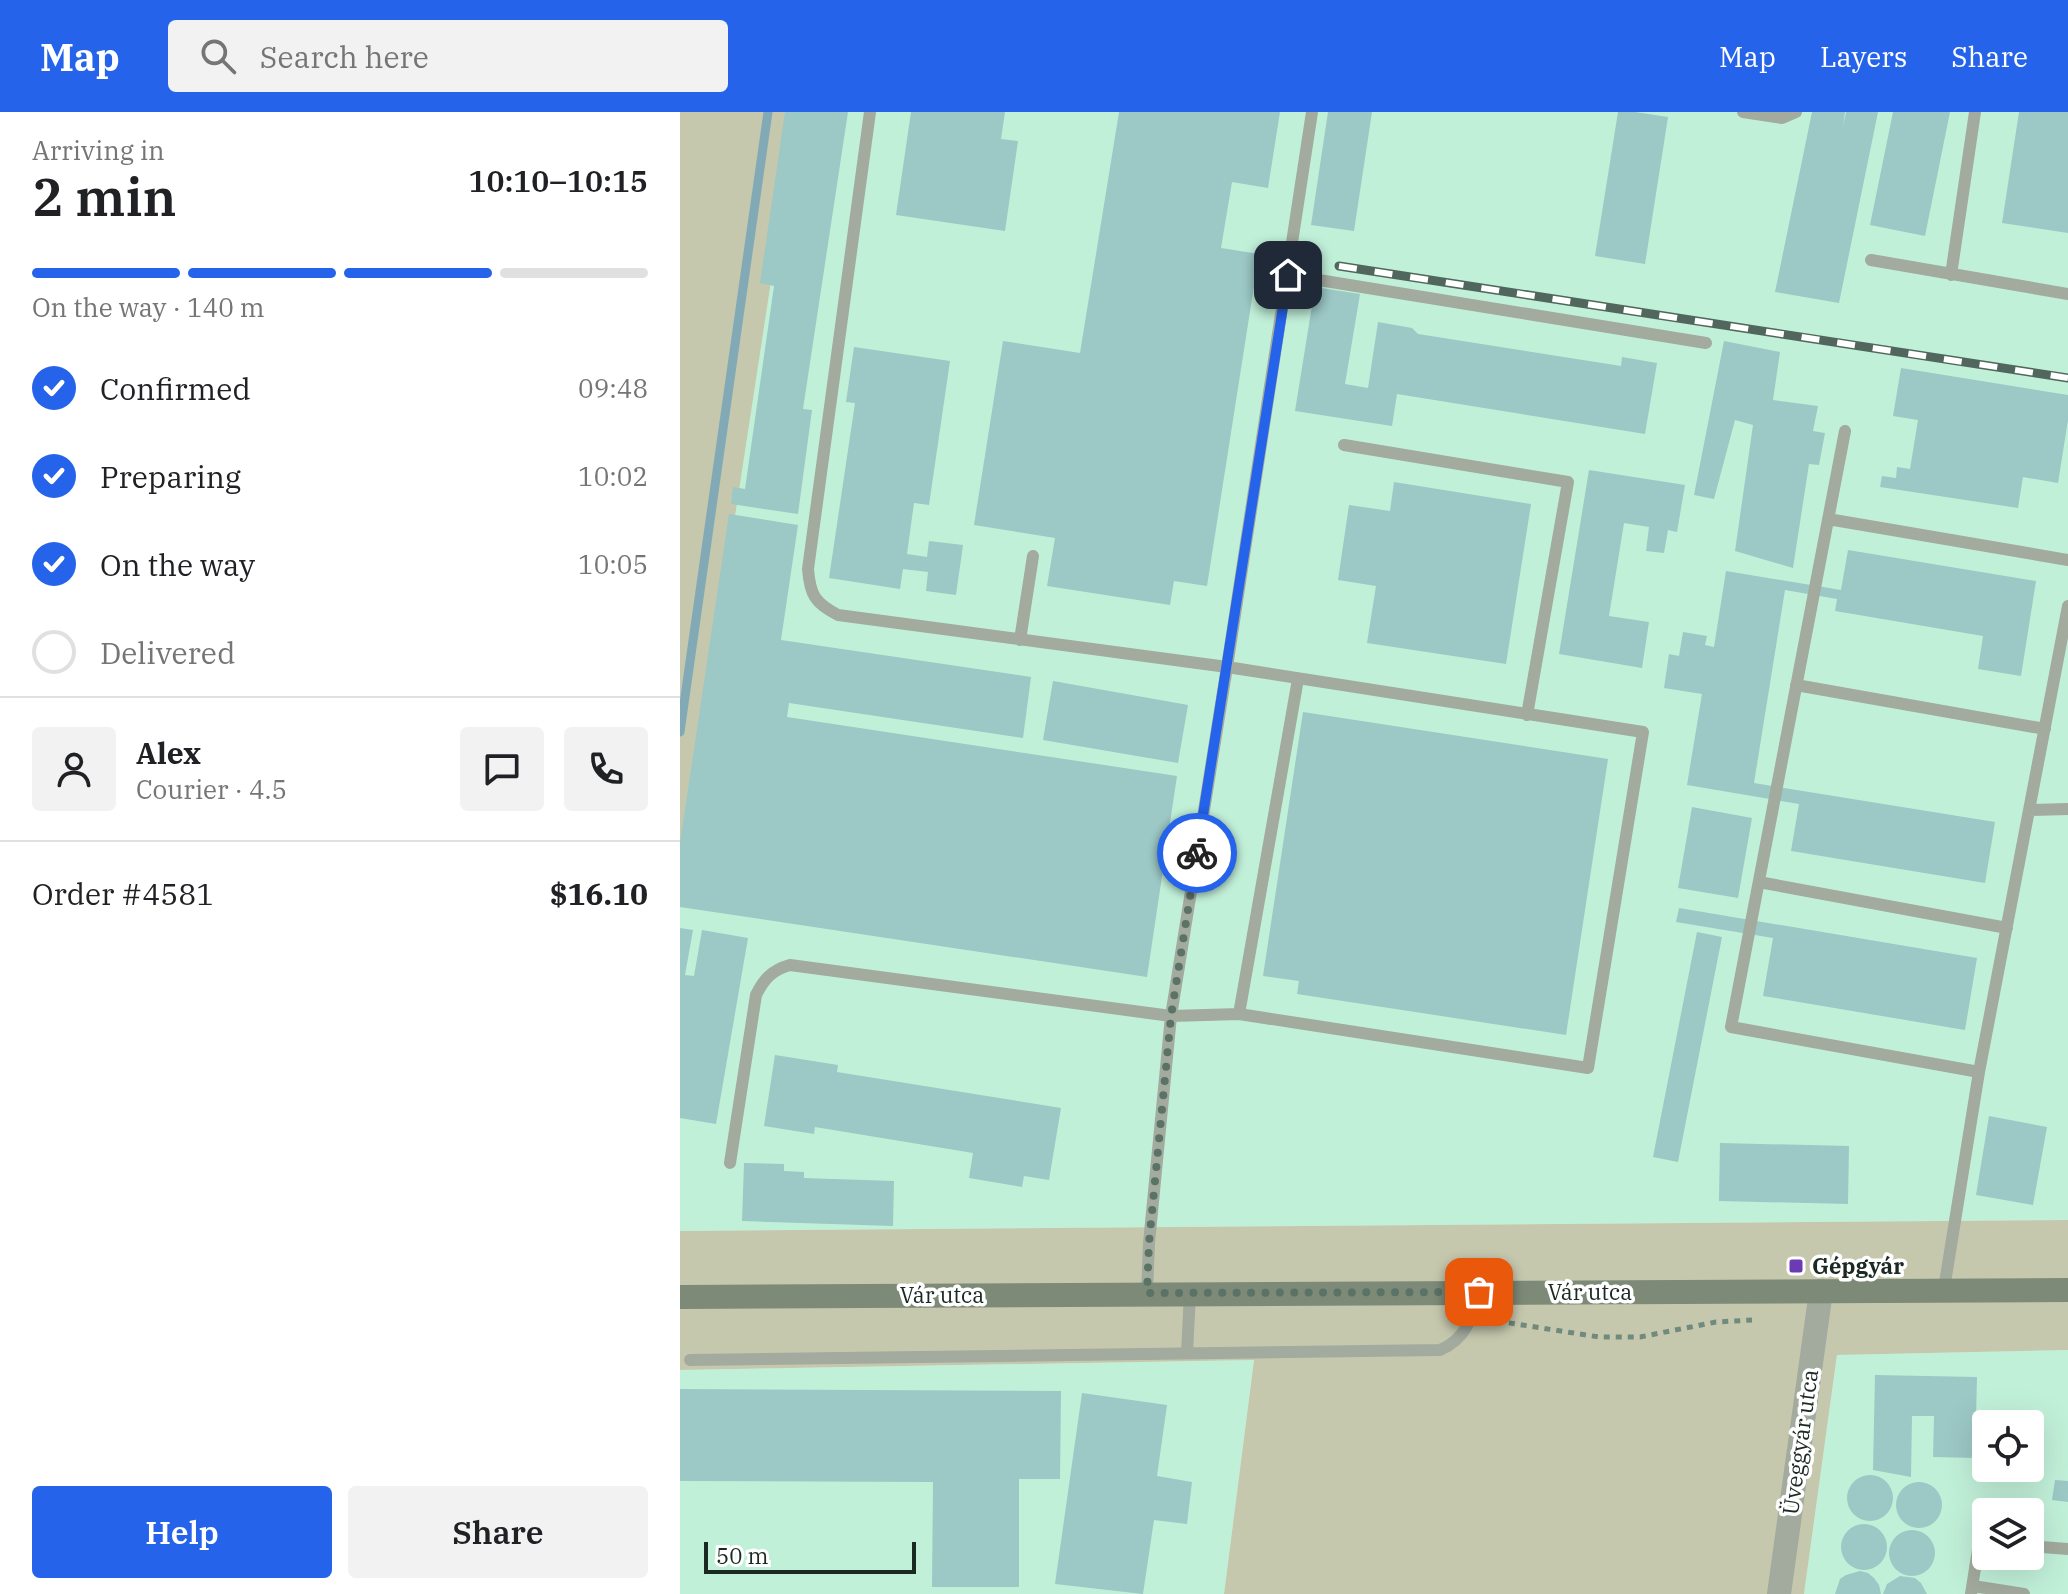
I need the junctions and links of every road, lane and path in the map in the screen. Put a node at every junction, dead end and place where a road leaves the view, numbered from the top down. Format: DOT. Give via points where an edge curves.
graph roads {
  1 [pos="870,112"];
  2 [pos="1312,112"];
  3 [pos="1743,112"];
  4 [pos="1796,112"];
  5 [pos="1975,112"];
  6 [pos="1871,260"];
  7 [pos="1288,275"];
  8 [pos="1951,275"];
  9 [pos="2068,294"];
  10 [pos="1706,343"];
  11 [pos="1845,431"];
  12 [pos="1344,445"];
  13 [pos="1828,519"];
  14 [pos="1033,556"];
  15 [pos="2068,560"];
  16 [pos="2068,606"];
  17 [pos="1020,640"];
  18 [pos="1227,667"];
  19 [pos="1298,679"];
  20 [pos="1796,685"];
  21 [pos="1527,715"];
  22 [pos="2045,729"];
  23 [pos="2068,809"];
  24 [pos="2029,810"];
  25 [pos="1759,882"];
  26 [pos="2007,928"];
  27 [pos="1239,1014"];
  28 [pos="1171,1016"];
  29 [pos="1979,1072"];
  30 [pos="730,1163"];
  31 [pos="1944,1289"];
  32 [pos="2068,1290"];
  33 [pos="1821,1291"];
  34 [pos="1479,1292"];
  35 [pos="1147,1293"];
  36 [pos="1190,1293"];
  37 [pos="680,1297"];
  38 [pos="1187,1353"];
  39 [pos="690,1360"];
  40 [pos="2044,1547"];
  41 [pos="2068,1549"];
  42 [pos="1977,1570"];
  43 [pos="1972,1590"];
  44 [pos="1779,1594"];
  45 [pos="2024,1594"];
  1 -- 17 [label="lane" via="809,583 821,607 838,615"];
  2 -- 7 [label="lane"];
  3 -- 4 [label="lane" via="1782,118"];
  5 -- 8 [label="lane"];
  6 -- 8 [label="lane"];
  7 -- 10 [label="lane"];
  7 -- 18 [label="lane"];
  8 -- 9 [label="lane"];
  11 -- 13 [label="lane"];
  12 -- 21 [label="lane" via="1568,482"];
  13 -- 15 [label="lane"];
  13 -- 20 [label="lane"];
  14 -- 17 [label="lane"];
  16 -- 22 [label="lane"];
  17 -- 18 [label="lane"];
  18 -- 19 [label="lane"];
  18 -- 28 [label="lane"];
  19 -- 21 [label="lane"];
  19 -- 27 [label="lane"];
  20 -- 22 [label="lane"];
  20 -- 25 [label="lane"];
  21 -- 27 [label="lane" via="1643,732 1588,1068"];
  22 -- 24 [label="lane"];
  23 -- 24 [label="lane"];
  24 -- 26 [label="lane"];
  25 -- 26 [label="lane"];
  25 -- 29 [label="lane" via="1731,1027"];
  26 -- 29 [label="lane"];
  27 -- 28 [label="lane"];
  28 -- 30 [label="lane" via="800,965 781,968 766,978 756,995"];
  28 -- 35 [label="lane"];
  29 -- 31 [label="lane"];
  31 -- 32 [label="main road, Vár utca"];
  31 -- 33 [label="main road, Vár utca"];
  33 -- 34 [label="main road, Vár utca"];
  33 -- 44 [label="street, Üveggyár utca"];
  34 -- 36 [label="main road, Vár utca"];
  34 -- 38 [label="lane" via="1458,1339 1440,1350"];
  35 -- 36 [label="main road, Vár utca"];
  35 -- 37 [label="main road, Vár utca"];
  36 -- 38 [label="lane"];
  38 -- 39 [label="lane"];
  40 -- 41 [label="lane"];
  42 -- 43 [label="lane"];
  43 -- 45 [label="lane"];
}
